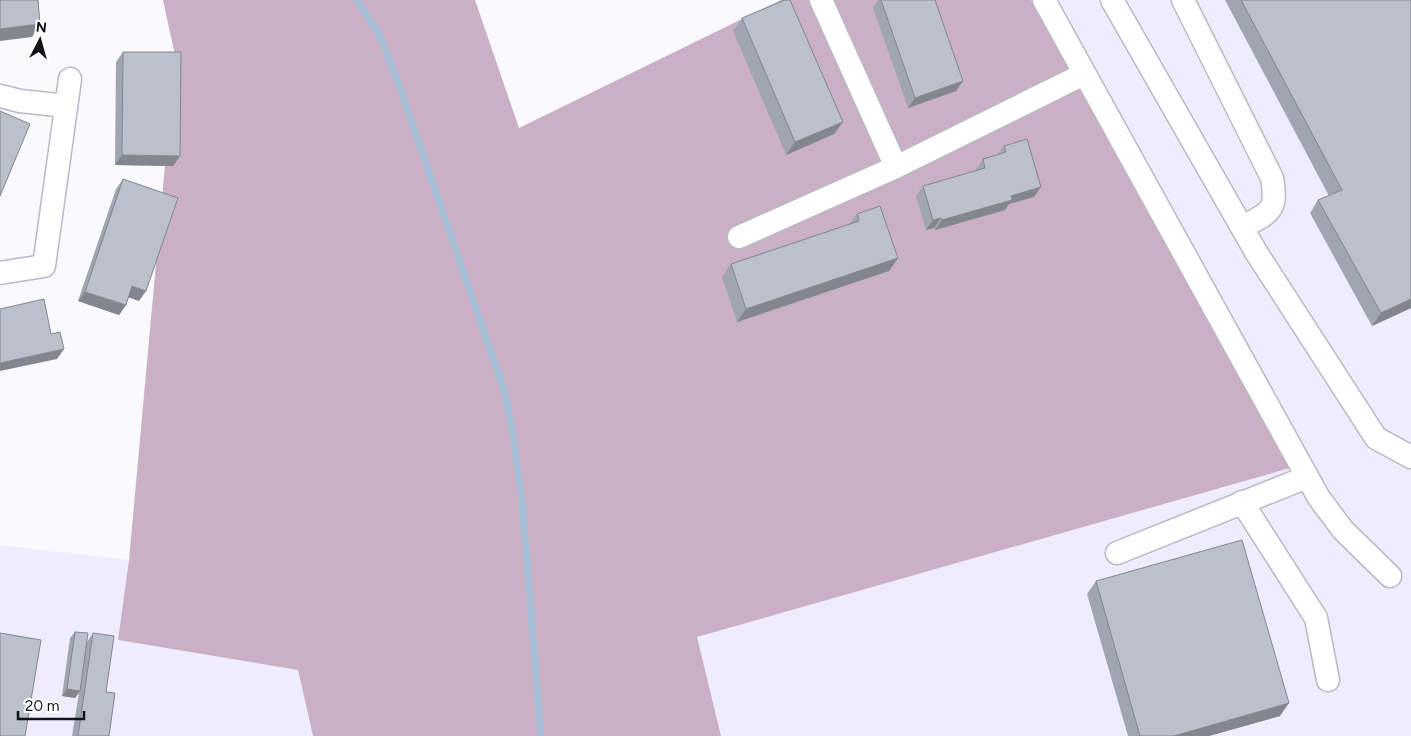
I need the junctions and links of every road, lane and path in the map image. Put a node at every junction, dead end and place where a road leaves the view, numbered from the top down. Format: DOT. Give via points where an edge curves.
graph roads {
  1 [pos="821,0"];
  2 [pos="1044,0"];
  3 [pos="1112,0"];
  4 [pos="1183,0"];
  5 [pos="1084,74"];
  6 [pos="70,79"];
  7 [pos="0,96"];
  8 [pos="66,106"];
  9 [pos="896,166"];
  10 [pos="1242,227"];
  11 [pos="740,237"];
  12 [pos="0,274"];
  13 [pos="1411,457"];
  14 [pos="1307,477"];
  15 [pos="1242,502"];
  16 [pos="1117,553"];
  17 [pos="1390,576"];
  18 [pos="1328,680"];
  1 -- 9 [label="street"];
  2 -- 5 [label="street"];
  3 -- 10 [label="street"];
  4 -- 10 [label="street" via="1272,178 1274,205 1268,213"];
  5 -- 9 [label="street"];
  5 -- 14 [label="street"];
  6 -- 8 [label="street"];
  7 -- 8 [label="street"];
  8 -- 12 [label="street" via="44,266"];
  9 -- 11 [label="street"];
  10 -- 13 [label="street" via="1376,438"];
  14 -- 15 [label="street"];
  14 -- 17 [label="street" via="1343,530"];
  15 -- 16 [label="street"];
  15 -- 18 [label="street" via="1316,618"];
}
